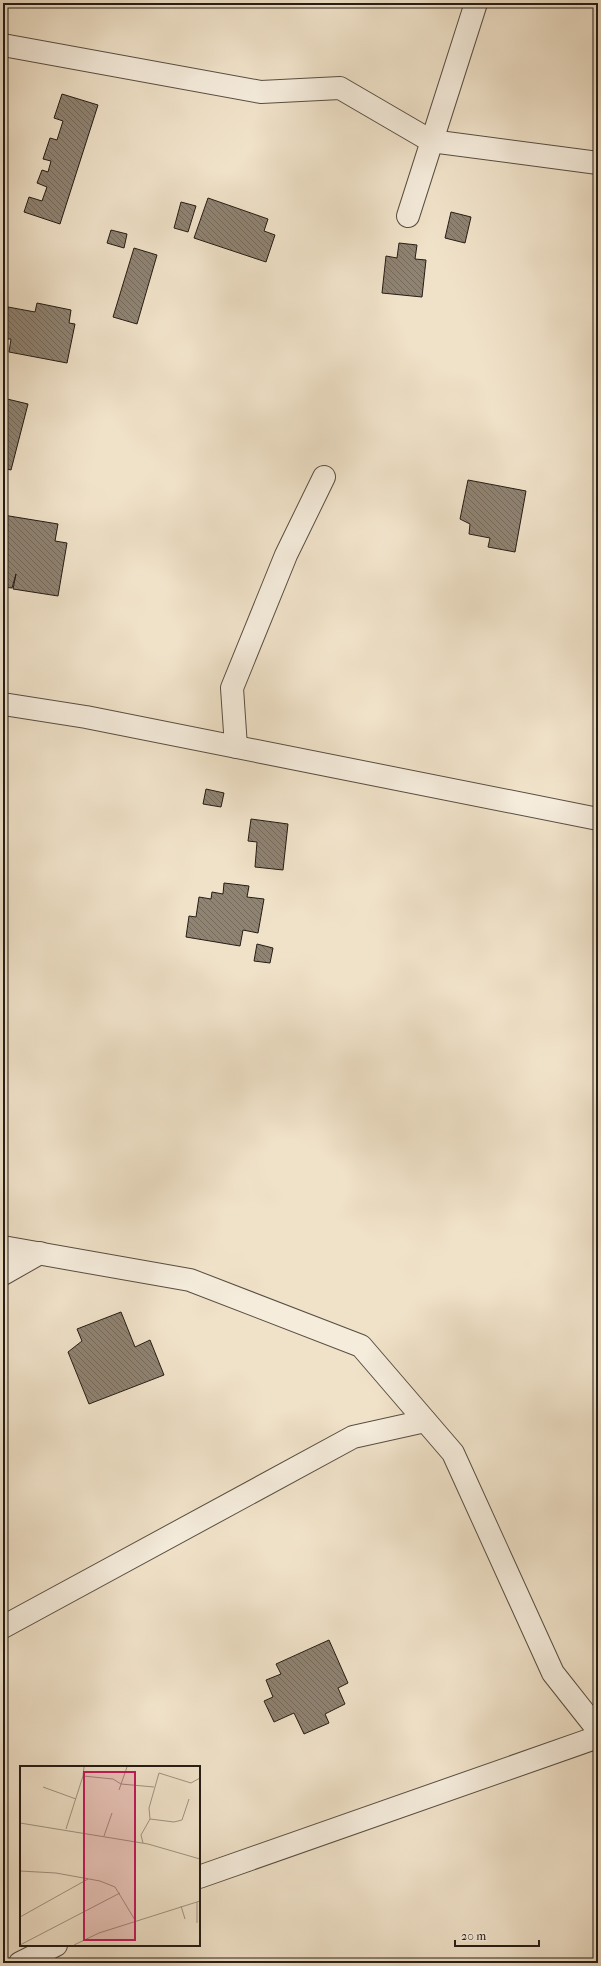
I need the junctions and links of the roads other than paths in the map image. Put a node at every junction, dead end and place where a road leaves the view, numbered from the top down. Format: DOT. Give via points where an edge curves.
graph roads {
  1 [pos="476,3"];
  2 [pos="3,45"];
  3 [pos="431,141"];
  4 [pos="598,163"];
  5 [pos="408,216"];
  6 [pos="324,477"];
  7 [pos="3,704"];
  8 [pos="236,747"];
  9 [pos="598,819"];
  10 [pos="3,1247"];
  11 [pos="40,1253"];
  12 [pos="3,1274"];
  13 [pos="425,1421"];
  14 [pos="3,1627"];
  15 [pos="598,1730"];
  16 [pos="598,1737"];
  17 [pos="200,1877"];
  18 [pos="54,1946"];
  19 [pos="20,1963"];
  1 -- 3 [label="street"];
  2 -- 3 [label="street" via="261,92 340,88"];
  3 -- 4 [label="street"];
  3 -- 5 [label="street"];
  6 -- 8 [label="street" via="286,555 232,688"];
  7 -- 8 [label="street" via="86,717"];
  8 -- 9 [label="street"];
  10 -- 11 [label="street"];
  11 -- 12 [label="street"];
  11 -- 13 [label="street" via="190,1280 361,1346"];
  13 -- 14 [label="street" via="353,1437"];
  13 -- 15 [label="street" via="453,1454 553,1673"];
  16 -- 17 [label="street"];
  18 -- 19 [label="street"];
}
